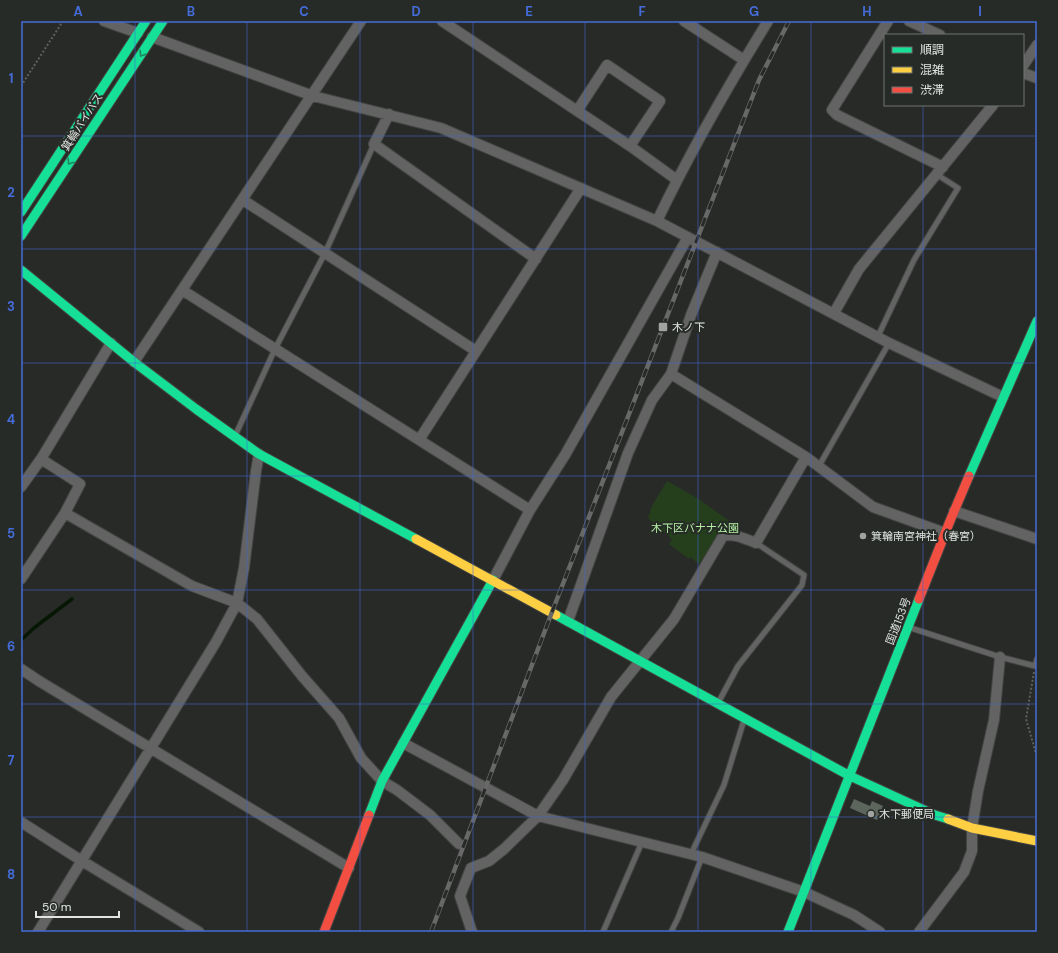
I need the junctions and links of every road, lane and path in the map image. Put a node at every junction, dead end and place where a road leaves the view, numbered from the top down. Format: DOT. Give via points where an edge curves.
graph roads {
  1 [pos="63,21"];
  2 [pos="104,21"];
  3 [pos="146,21"];
  4 [pos="163,21"];
  5 [pos="361,21"];
  6 [pos="442,21"];
  7 [pos="684,21"];
  8 [pos="768,21"];
  9 [pos="888,21"];
  10 [pos="909,21"];
  11 [pos="138,33"];
  12 [pos="938,34"];
  13 [pos="152,37"];
  14 [pos="1037,45"];
  15 [pos="744,60"];
  16 [pos="1024,64"];
  17 [pos="1024,73"];
  18 [pos="1037,78"];
  19 [pos="21,86"];
  20 [pos="313,96"];
  21 [pos="992,106"];
  22 [pos="577,112"];
  23 [pos="389,114"];
  24 [pos="374,144"];
  25 [pos="630,146"];
  26 [pos="940,171"];
  27 [pos="677,180"];
  28 [pos="581,188"];
  29 [pos="243,200"];
  30 [pos="21,212"];
  31 [pos="657,221"];
  32 [pos="21,236"];
  33 [pos="688,237"];
  34 [pos="717,252"];
  35 [pos="325,253"];
  36 [pos="536,259"];
  37 [pos="21,270"];
  38 [pos="182,290"];
  39 [pos="834,313"];
  40 [pos="1037,321"];
  41 [pos="878,336"];
  42 [pos="111,343"];
  43 [pos="889,343"];
  44 [pos="275,349"];
  45 [pos="476,351"];
  46 [pos="134,362"];
  47 [pos="671,374"];
  48 [pos="1003,397"];
  49 [pos="235,436"];
  50 [pos="419,440"];
  51 [pos="259,454"];
  52 [pos="806,457"];
  53 [pos="41,459"];
  54 [pos="819,466"];
  55 [pos="21,487"];
  56 [pos="530,510"];
  57 [pos="954,511"];
  58 [pos="65,513"];
  59 [pos="945,533"];
  60 [pos="1037,539"];
  61 [pos="756,542"];
  62 [pos="21,579"];
  63 [pos="494,580"];
  64 [pos="237,603"];
  65 [pos="568,621"];
  66 [pos="908,627"];
  67 [pos="1000,657"];
  68 [pos="1037,659"];
  69 [pos="640,661"];
  70 [pos="1035,666"];
  71 [pos="21,669"];
  72 [pos="718,703"];
  73 [pos="745,718"];
  74 [pos="403,743"];
  75 [pos="151,749"];
  76 [pos="1037,757"];
  77 [pos="850,776"];
  78 [pos="382,781"];
  79 [pos="538,816"];
  80 [pos="21,822"];
  81 [pos="972,828"];
  82 [pos="1037,841"];
  83 [pos="642,842"];
  84 [pos="459,844"];
  85 [pos="691,854"];
  86 [pos="702,857"];
  87 [pos="82,861"];
  88 [pos="348,868"];
  89 [pos="804,892"];
  90 [pos="38,932"];
  91 [pos="199,932"];
  92 [pos="324,932"];
  93 [pos="472,932"];
  94 [pos="603,932"];
  95 [pos="671,932"];
  96 [pos="788,932"];
  97 [pos="880,932"];
  98 [pos="918,932"];
  1 -- 19 [label="path"];
  2 -- 11 [label="street"];
  3 -- 11 [label="main road, 箕輪バイパス"];
  4 -- 13 [label="main road, 箕輪バイパス"];
  5 -- 20 [label="street"];
  6 -- 22 [label="street"];
  7 -- 15 [label="street"];
  8 -- 15 [label="street"];
  9 -- 26 [label="street" via="832,110"];
  10 -- 12 [label="street"];
  11 -- 30 [label="main road, 箕輪バイパス"];
  13 -- 20 [label="street"];
  13 -- 32 [label="main road, 箕輪バイパス, one-way"];
  14 -- 16 [label="street"];
  15 -- 27 [label="street"];
  17 -- 18 [label="street"];
  20 -- 23 [label="street"];
  20 -- 29 [label="street"];
  21 -- 26 [label="street"];
  22 -- 25 [label="street"];
  22 -- 25 [label="street" via="607,65 660,101"];
  23 -- 24 [label="street"];
  23 -- 28 [label="street" via="441,128"];
  24 -- 35 [label="lane"];
  24 -- 36 [label="street"];
  25 -- 27 [label="street"];
  26 -- 39 [label="street" via="859,270"];
  26 -- 41 [label="lane" via="958,188 914,260"];
  27 -- 31 [label="street"];
  28 -- 31 [label="street"];
  28 -- 36 [label="street"];
  29 -- 35 [label="street"];
  29 -- 38 [label="street"];
  31 -- 33 [label="street"];
  33 -- 34 [label="street"];
  33 -- 56 [label="street" via="565,455"];
  34 -- 39 [label="street"];
  34 -- 47 [label="street" via="691,315"];
  35 -- 44 [label="lane"];
  35 -- 45 [label="street"];
  36 -- 45 [label="street"];
  37 -- 42 [label="main road"];
  38 -- 44 [label="street"];
  38 -- 46 [label="street"];
  39 -- 41 [label="street"];
  40 -- 48 [label="main road, 国道153号"];
  41 -- 43 [label="street"];
  42 -- 46 [label="main road"];
  42 -- 53 [label="street"];
  43 -- 48 [label="street"];
  43 -- 54 [label="lane"];
  44 -- 49 [label="lane"];
  44 -- 50 [label="street"];
  45 -- 50 [label="street"];
  46 -- 49 [label="main road"];
  47 -- 52 [label="street"];
  47 -- 65 [label="street" via="652,400 628,453"];
  48 -- 57 [label="main road, 国道153号"];
  49 -- 51 [label="main road"];
  50 -- 56 [label="street"];
  51 -- 63 [label="main road"];
  51 -- 64 [label="street"];
  52 -- 54 [label="street"];
  52 -- 61 [label="street"];
  53 -- 55 [label="street"];
  53 -- 58 [label="street" via="80,484"];
  54 -- 59 [label="street" via="873,507"];
  56 -- 63 [label="street"];
  57 -- 59 [label="main road, 国道153号"];
  57 -- 60 [label="street"];
  58 -- 62 [label="street"];
  58 -- 64 [label="street" via="192,586"];
  59 -- 66 [label="main road, 国道153号"];
  61 -- 69 [label="street" via="736,535 724,536 674,619"];
  61 -- 72 [label="lane" via="804,575 802,584 738,666"];
  63 -- 65 [label="main road"];
  63 -- 74 [label="main road"];
  64 -- 75 [label="street"];
  64 -- 78 [label="street" via="257,619 339,718 361,758"];
  65 -- 69 [label="main road"];
  66 -- 67 [label="lane"];
  66 -- 77 [label="main road, 国道153号"];
  67 -- 70 [label="lane"];
  67 -- 81 [label="street" via="994,720"];
  68 -- 70 [label="lane"];
  69 -- 72 [label="main road"];
  69 -- 79 [label="street" via="611,697 563,780"];
  70 -- 76 [label="path" via="1026,719"];
  71 -- 75 [label="street"];
  72 -- 73 [label="main road"];
  73 -- 77 [label="main road"];
  73 -- 85 [label="lane" via="724,785"];
  74 -- 78 [label="main road"];
  74 -- 79 [label="street"];
  75 -- 87 [label="street"];
  75 -- 88 [label="street"];
  77 -- 81 [label="main road" via="935,815"];
  77 -- 89 [label="main road, 国道153号"];
  78 -- 84 [label="street" via="430,815"];
  78 -- 88 [label="main road"];
  79 -- 83 [label="street"];
  79 -- 93 [label="street" via="489,861 471,868 460,896"];
  80 -- 87 [label="street"];
  81 -- 82 [label="main road"];
  81 -- 98 [label="street" via="972,851 964,872"];
  83 -- 85 [label="street"];
  83 -- 94 [label="lane"];
  85 -- 86 [label="street"];
  86 -- 89 [label="street"];
  86 -- 95 [label="lane"];
  87 -- 90 [label="street"];
  87 -- 91 [label="street"];
  88 -- 92 [label="main road"];
  89 -- 96 [label="main road, 国道153号"];
  89 -- 97 [label="street" via="854,915"];
}
